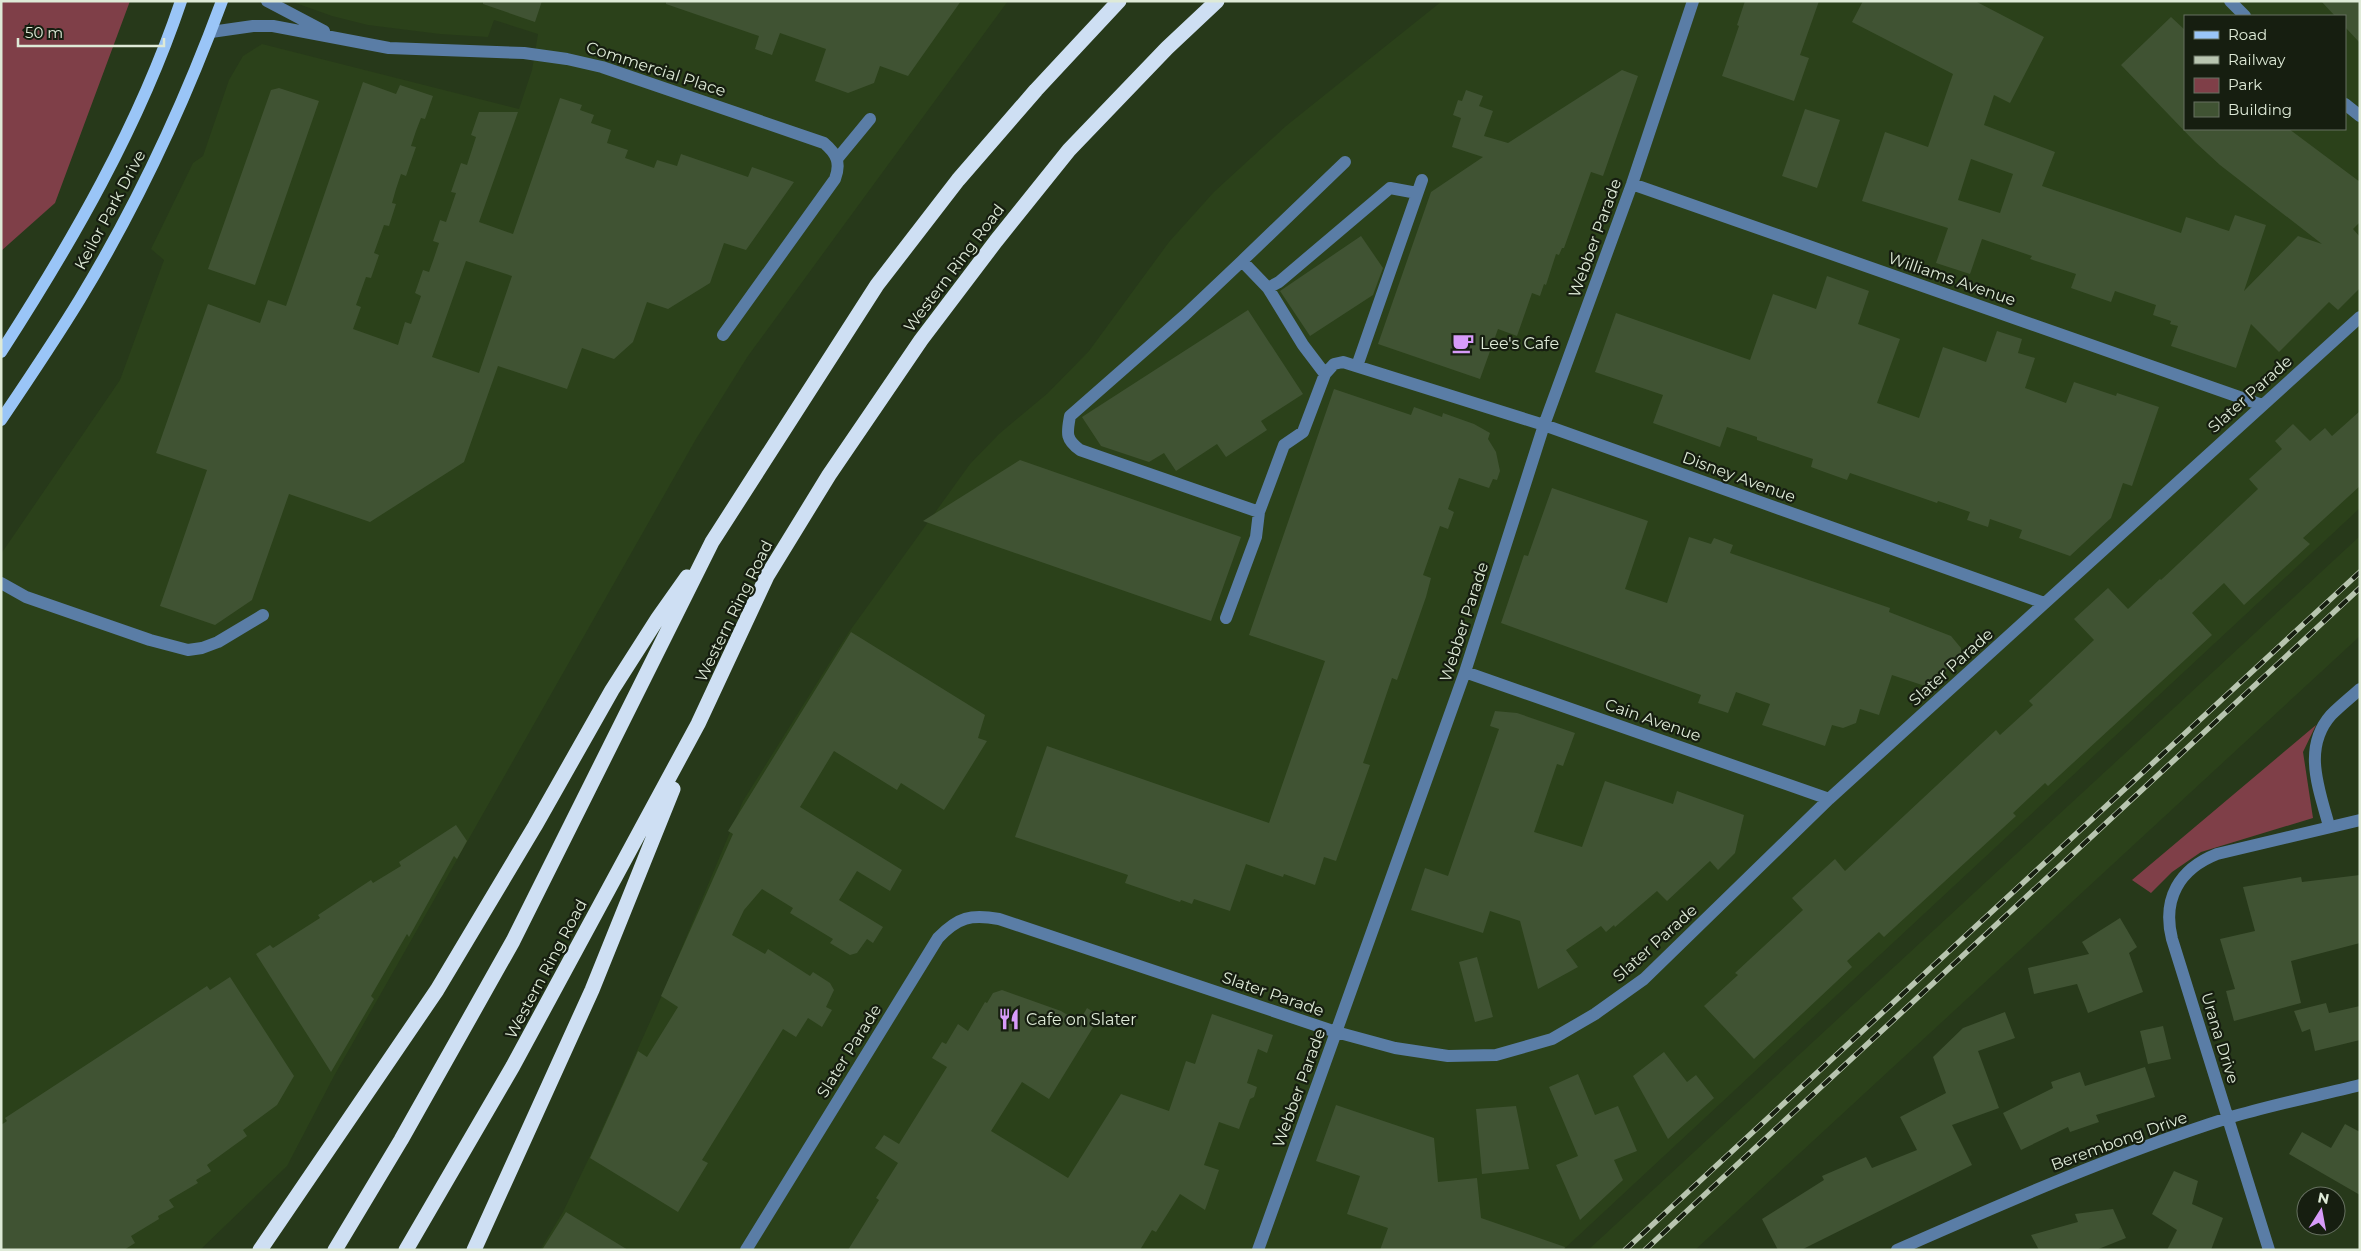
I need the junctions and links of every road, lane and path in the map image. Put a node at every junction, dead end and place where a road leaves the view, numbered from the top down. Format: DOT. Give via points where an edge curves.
graph roads {
  1 [pos="181,1"];
  2 [pos="222,1"];
  3 [pos="268,1"];
  4 [pos="1119,1"];
  5 [pos="1217,1"];
  6 [pos="1694,1"];
  7 [pos="2230,1"];
  8 [pos="2244,15"];
  9 [pos="211,32"];
  10 [pos="333,36"];
  11 [pos="2346,105"];
  12 [pos="2360,116"];
  13 [pos="870,119"];
  14 [pos="837,159"];
  15 [pos="1345,162"];
  16 [pos="1422,180"];
  17 [pos="1632,184"];
  18 [pos="1417,193"];
  19 [pos="1242,261"];
  20 [pos="1268,288"];
  21 [pos="2360,317"];
  22 [pos="723,335"];
  23 [pos="1,352"];
  24 [pos="1357,366"];
  25 [pos="1325,374"];
  26 [pos="2262,405"];
  27 [pos="1,420"];
  28 [pos="1544,426"];
  29 [pos="1259,512"];
  30 [pos="712,542"];
  31 [pos="1,583"];
  32 [pos="1,595"];
  33 [pos="26,597"];
  34 [pos="2044,603"];
  35 [pos="263,615"];
  36 [pos="1226,618"];
  37 [pos="1465,672"];
  38 [pos="2360,689"];
  39 [pos="698,724"];
  40 [pos="1830,800"];
  41 [pos="2360,820"];
  42 [pos="2329,826"];
  43 [pos="1336,1032"];
  44 [pos="2360,1085"];
  45 [pos="2228,1118"];
  46 [pos="260,1250"];
  47 [pos="335,1250"];
  48 [pos="406,1250"];
  49 [pos="474,1250"];
  50 [pos="746,1250"];
  51 [pos="1258,1250"];
  52 [pos="1897,1250"];
  53 [pos="2269,1250"];
  1 -- 23 [label="main road, Keilor Park Drive" via="166,46 99,186 41,291"];
  2 -- 9 [label="main road, Keilor Park Drive"];
  3 -- 10 [label="street, Commercial Place"];
  4 -- 30 [label="highway" via="958,180 877,285"];
  5 -- 39 [label="highway, Western Ring Road" via="1069,150 921,340 828,475 767,576"];
  6 -- 17 [label="street, Webber Parade"];
  7 -- 8 [label="street"];
  9 -- 10 [label="street, Commercial Place" via="273,26"];
  9 -- 27 [label="main road, Keilor Park Drive" via="181,105 116,238 80,300"];
  10 -- 14 [label="street, Commercial Place" via="389,48 524,53 602,67 811,137 824,143"];
  11 -- 12 [label="street"];
  13 -- 14 [label="street"];
  14 -- 22 [label="street" via="838,171 829,188"];
  15 -- 19 [label="street"];
  16 -- 18 [label="street"];
  17 -- 26 [label="street, Williams Avenue"];
  17 -- 28 [label="street, Webber Parade"];
  18 -- 20 [label="street" via="1390,188"];
  18 -- 24 [label="street"];
  19 -- 20 [label="street"];
  19 -- 29 [label="street" via="1070,416 1067,431 1070,442 1080,450"];
  20 -- 25 [label="street"];
  21 -- 26 [label="street, Slater Parade"];
  24 -- 25 [label="street, Disney Avenue" via="1343,362 1334,364"];
  24 -- 28 [label="street, Disney Avenue"];
  25 -- 29 [label="street" via="1303,432 1284,445"];
  26 -- 34 [label="street, Slater Parade"];
  28 -- 34 [label="street, Disney Avenue"];
  28 -- 37 [label="street, Webber Parade"];
  29 -- 36 [label="street" via="1256,537"];
  30 -- 46 [label="highway" via="612,690 438,990"];
  30 -- 47 [label="highway" via="513,941"];
  31 -- 33 [label="street"];
  32 -- 33 [label="street"];
  33 -- 35 [label="street" via="188,650 218,642"];
  34 -- 40 [label="street, Slater Parade"];
  37 -- 40 [label="street, Cain Avenue"];
  37 -- 43 [label="street, Webber Parade"];
  38 -- 42 [label="street" via="2331,716 2316,744 2315,772"];
  39 -- 48 [label="highway, Western Ring Road" via="514,1066"];
  39 -- 49 [label="highway" via="592,990"];
  40 -- 43 [label="street, Slater Parade" via="1644,979 1595,1014 1552,1039 1496,1055 1448,1056 1395,1048"];
  41 -- 42 [label="street, Urana Drive"];
  42 -- 45 [label="street, Urana Drive" via="2203,860 2184,875 2171,901 2168,920 2177,957"];
  43 -- 50 [label="street, Slater Parade" via="999,919 980,915 962,919 949,926 938,938"];
  43 -- 51 [label="street, Webber Parade"];
  44 -- 45 [label="street, Berembong Drive"];
  45 -- 52 [label="street, Berembong Drive" via="2064,1177"];
  45 -- 53 [label="street, Urana Drive"];
}
